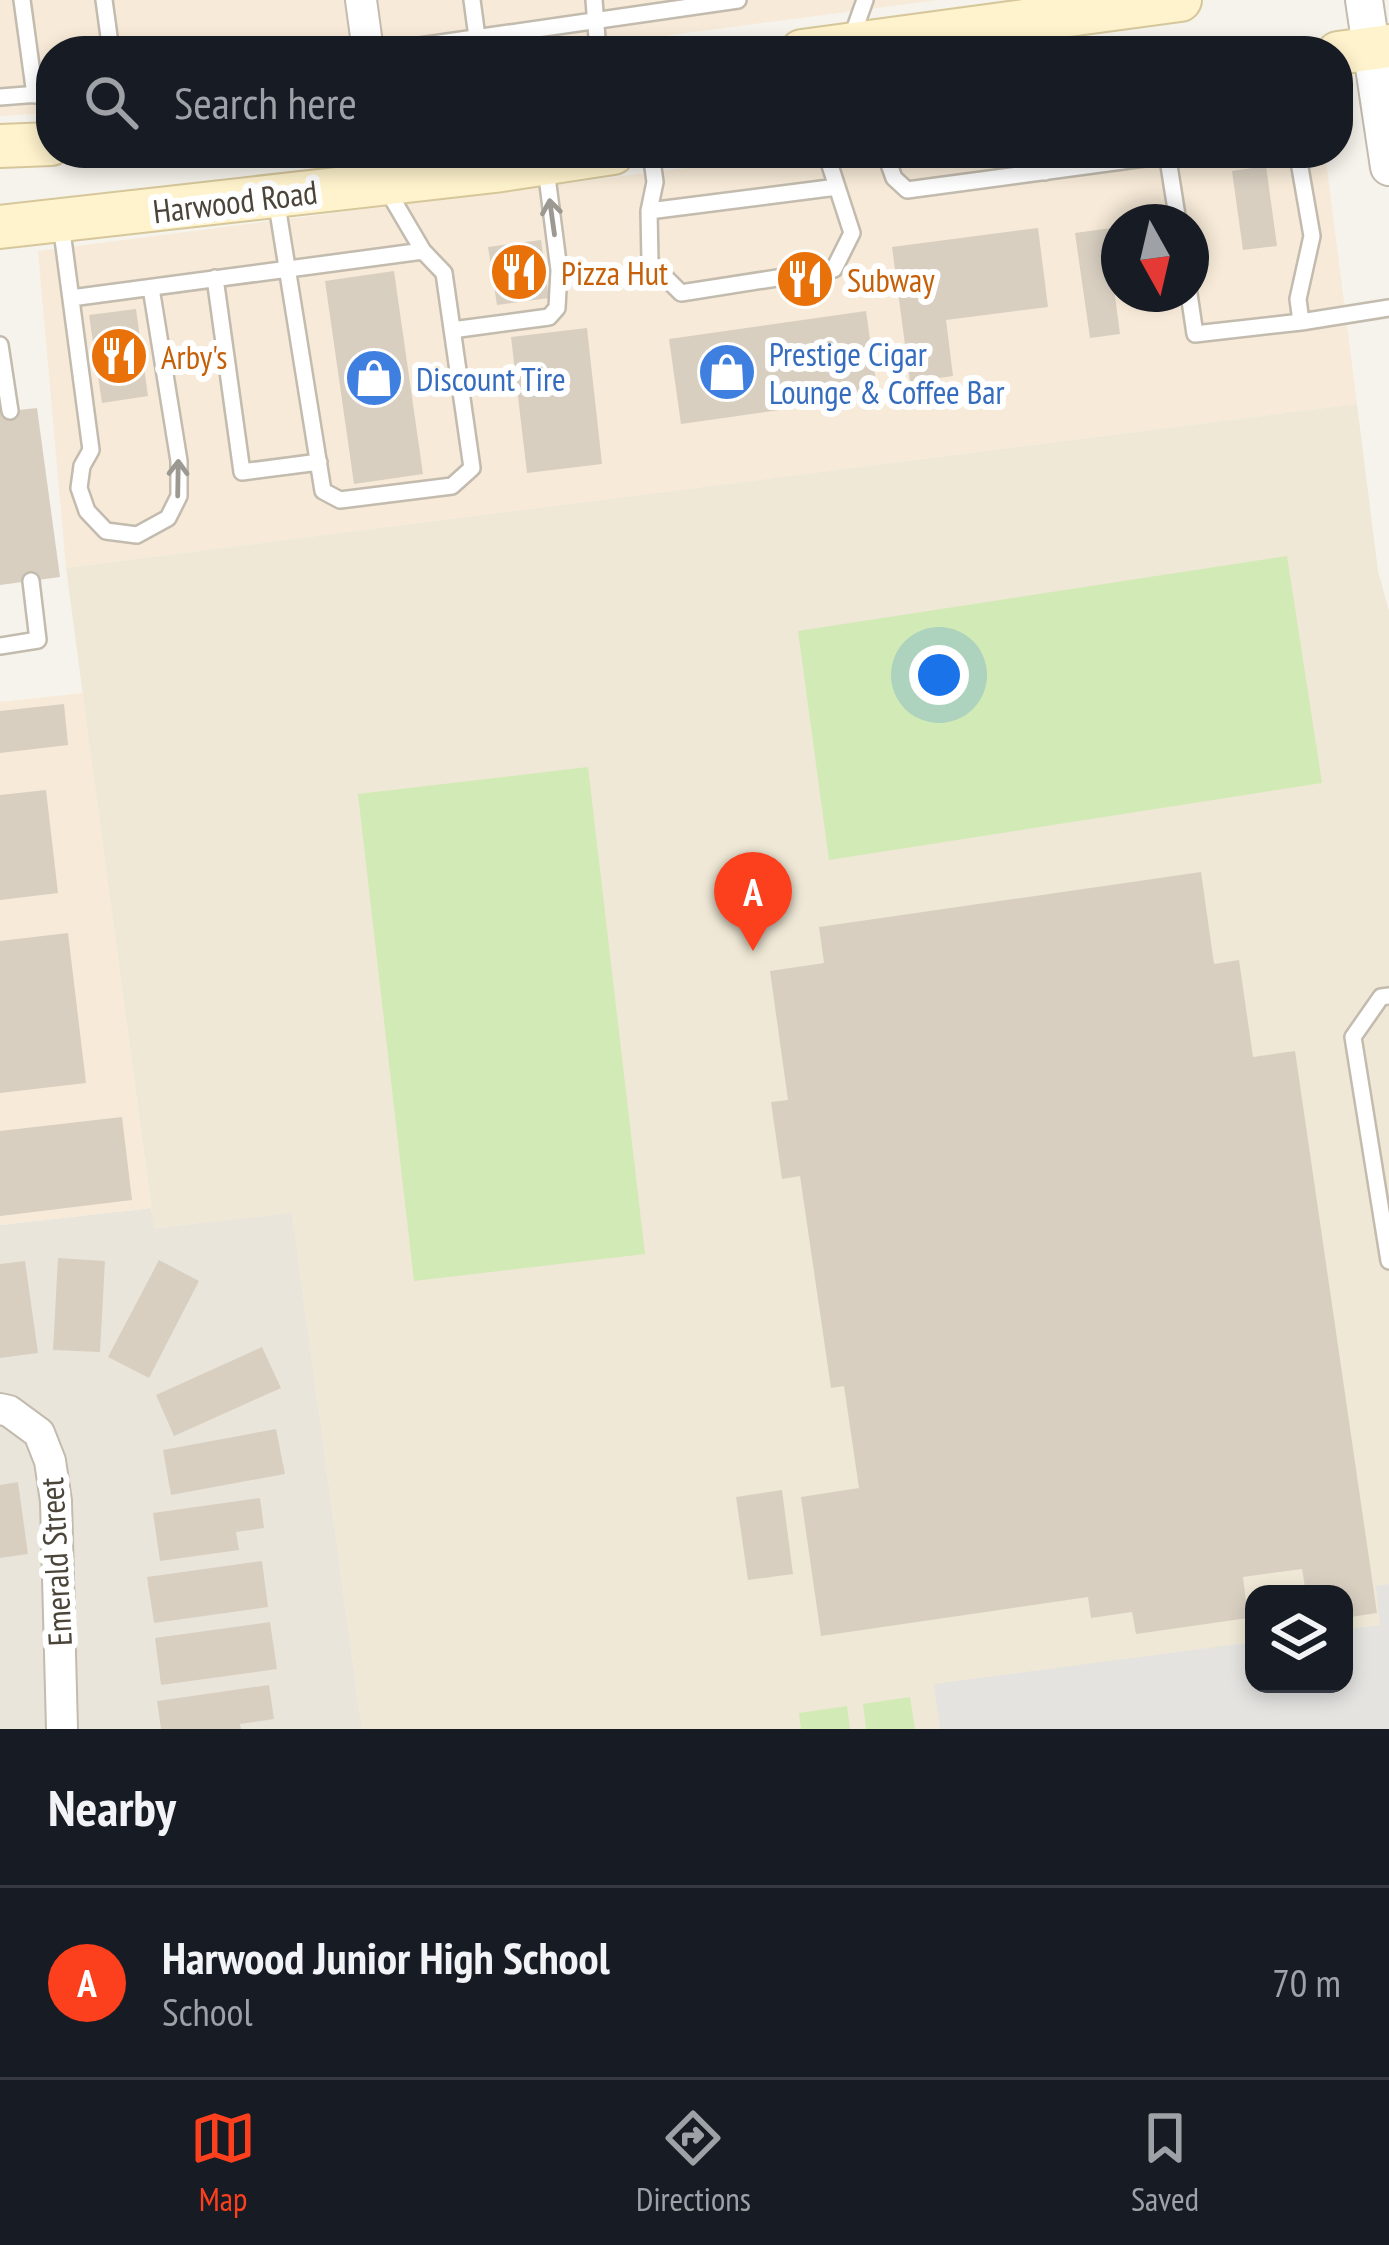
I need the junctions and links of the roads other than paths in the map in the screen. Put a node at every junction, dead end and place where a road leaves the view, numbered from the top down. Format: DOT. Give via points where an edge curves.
graph roads {
  1 [pos="22,0"];
  2 [pos="104,0"];
  3 [pos="361,0"];
  4 [pos="472,0"];
  5 [pos="594,0"];
  6 [pos="738,0"];
  7 [pos="865,0"];
  8 [pos="1180,0"];
  9 [pos="1364,0"];
  10 [pos="688,3"];
  11 [pos="1024,10"];
  12 [pos="595,20"];
  13 [pos="109,36"];
  14 [pos="366,36"];
  15 [pos="477,36"];
  16 [pos="484,36"];
  17 [pos="597,36"];
  18 [pos="853,36"];
  19 [pos="904,36"];
  20 [pos="1366,50"];
  21 [pos="36,63"];
  22 [pos="36,95"];
  23 [pos="0,98"];
  24 [pos="36,145"];
  25 [pos="0,146"];
  26 [pos="1389,164"];
  27 [pos="415,168"];
  28 [pos="546,168"];
  29 [pos="653,168"];
  30 [pos="831,168"];
  31 [pos="890,168"];
  32 [pos="1044,168"];
  33 [pos="1073,168"];
  34 [pos="1173,168"];
  35 [pos="1300,168"];
  36 [pos="382,169"];
  37 [pos="1045,172"];
  38 [pos="837,187"];
  39 [pos="275,196"];
  40 [pos="1176,204"];
  41 [pos="650,211"];
  42 [pos="60,221"];
  43 [pos="0,227"];
  44 [pos="423,251"];
  45 [pos="287,268"];
  46 [pos="215,278"];
  47 [pos="151,288"];
  48 [pos="71,298"];
  49 [pos="1389,308"];
  50 [pos="1192,312"];
  51 [pos="1301,322"];
  52 [pos="452,330"];
  53 [pos="0,345"];
  54 [pos="10,411"];
  55 [pos="319,462"];
  56 [pos="31,581"];
  57 [pos="0,646"];
  58 [pos="1389,996"];
  59 [pos="1389,1261"];
  60 [pos="5,1410"];
  61 [pos="62,1729"];
  1 -- 21 [label="lane"];
  2 -- 13 [label="lane"];
  3 -- 14 [label="street"];
  4 -- 15 [label="lane"];
  5 -- 12 [label="lane"];
  6 -- 10 [label="lane"];
  7 -- 18 [label="lane"];
  8 -- 11 [label="main road"];
  9 -- 20 [label="street"];
  10 -- 12 [label="lane"];
  11 -- 19 [label="main road"];
  12 -- 16 [label="lane"];
  12 -- 17 [label="lane"];
  20 -- 26 [label="street"];
  22 -- 23 [label="lane"];
  24 -- 25 [label="main road"];
  27 -- 36 [label="main road, Harwood Road"];
  52 -- 28 [label="lane, one-way" via="549,316 556,308"];
  29 -- 41 [label="lane"];
  30 -- 38 [label="lane"];
  31 -- 37 [label="lane" via="907,190"];
  32 -- 37 [label="lane"];
  33 -- 37 [label="lane"];
  34 -- 40 [label="lane"];
  35 -- 51 [label="lane" via="1312,236"];
  36 -- 39 [label="main road, Harwood Road"];
  36 -- 44 [label="lane"];
  38 -- 41 [label="lane"];
  38 -- 41 [label="lane" via="852,233 834,269 681,293 650,262"];
  39 -- 42 [label="main road, Harwood Road"];
  39 -- 45 [label="lane"];
  42 -- 43 [label="main road, Harwood Road"];
  42 -- 48 [label="lane"];
  44 -- 45 [label="lane"];
  44 -- 52 [label="lane" via="444,273"];
  45 -- 46 [label="lane"];
  45 -- 55 [label="lane"];
  46 -- 47 [label="lane"];
  46 -- 55 [label="lane" via="242,472"];
  47 -- 48 [label="lane"];
  48 -- 47 [label="lane, one-way" via="91,450 79,488 106,531 137,535 169,518 178,496"];
  49 -- 51 [label="lane"];
  50 -- 51 [label="lane" via="1196,334"];
  52 -- 55 [label="lane" via="472,468 452,486 340,500 323,491"];
  53 -- 54 [label="lane"];
  56 -- 57 [label="lane" via="38,640"];
  58 -- 59 [label="lane" via="1353,1037"];
  60 -- 61 [label="street, Emerald Street" via="39,1433 50,1461"];
}
